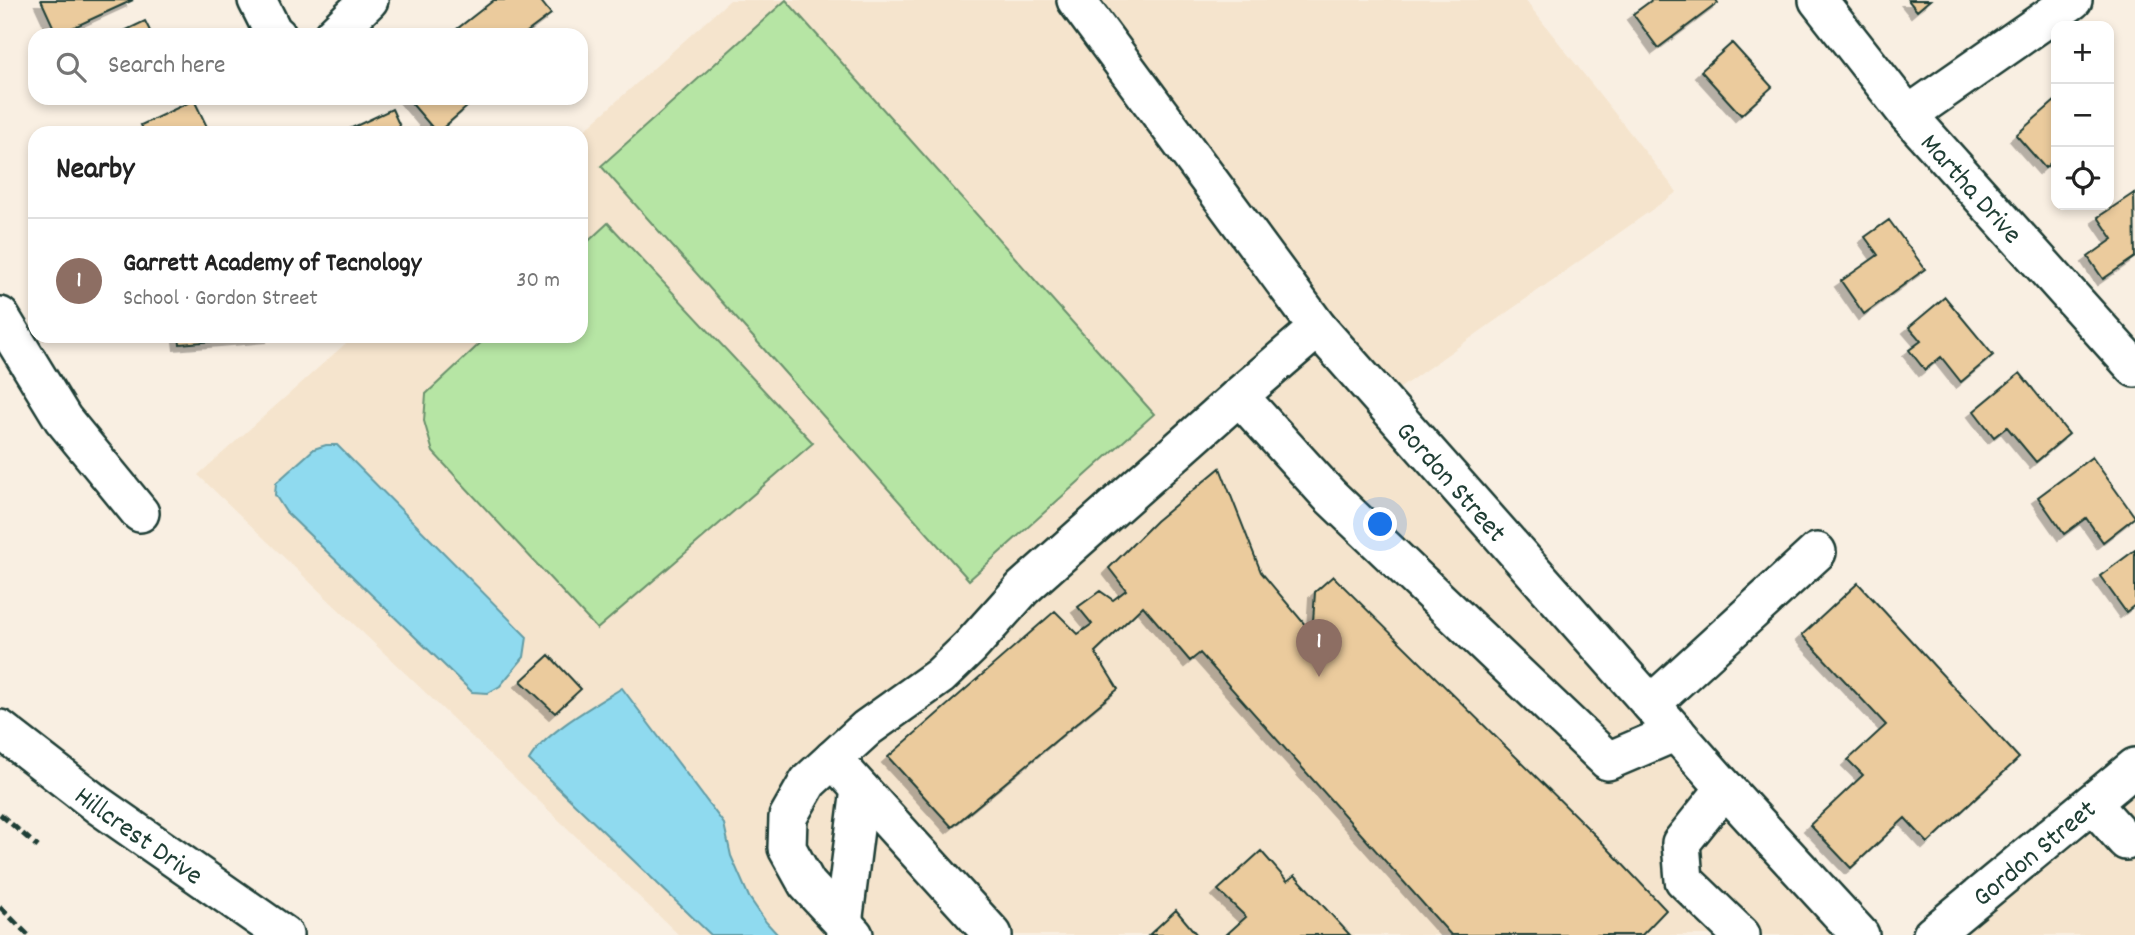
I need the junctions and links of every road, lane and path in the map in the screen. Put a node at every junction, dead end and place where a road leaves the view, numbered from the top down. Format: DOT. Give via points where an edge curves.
graph roads {
  1 [pos="257,0"];
  2 [pos="369,0"];
  3 [pos="1076,0"];
  4 [pos="1818,0"];
  5 [pos="2073,0"];
  6 [pos="270,28"];
  7 [pos="339,28"];
  8 [pos="1908,115"];
  9 [pos="0,316"];
  10 [pos="1318,328"];
  11 [pos="2135,368"];
  12 [pos="1239,396"];
  13 [pos="140,513"];
  14 [pos="1817,552"];
  15 [pos="1651,704"];
  16 [pos="0,729"];
  17 [pos="1676,732"];
  18 [pos="833,759"];
  19 [pos="2135,767"];
  20 [pos="860,789"];
  21 [pos="1726,789"];
  22 [pos="2092,803"];
  23 [pos="2126,841"];
  24 [pos="849,929"];
  25 [pos="284,935"];
  26 [pos="993,935"];
  27 [pos="1741,935"];
  28 [pos="1860,935"];
  29 [pos="1932,935"];
  1 -- 6 [label="street"];
  2 -- 7 [label="street"];
  3 -- 10 [label="street, Gordon Street"];
  4 -- 8 [label="street, Martha Drive"];
  5 -- 8 [label="street"];
  8 -- 11 [label="street, Martha Drive"];
  9 -- 13 [label="street" via="63,419"];
  10 -- 12 [label="street"];
  10 -- 15 [label="street, Gordon Street"];
  12 -- 17 [label="street" via="1329,495 1608,761"];
  12 -- 18 [label="street" via="1023,588 940,676 867,728"];
  14 -- 15 [label="street"];
  15 -- 17 [label="street, Gordon Street"];
  16 -- 25 [label="street, Hillcrest Drive" via="98,805"];
  17 -- 21 [label="street, Gordon Street"];
  18 -- 20 [label="street"];
  18 -- 24 [label="street" via="808,782 788,817 787,848 807,884"];
  19 -- 22 [label="street, Gordon Street"];
  20 -- 24 [label="street"];
  20 -- 26 [label="street"];
  21 -- 27 [label="street" via="1681,844 1684,880"];
  21 -- 28 [label="street, Gordon Street"];
  22 -- 23 [label="street"];
  22 -- 29 [label="street, Gordon Street"];
}
